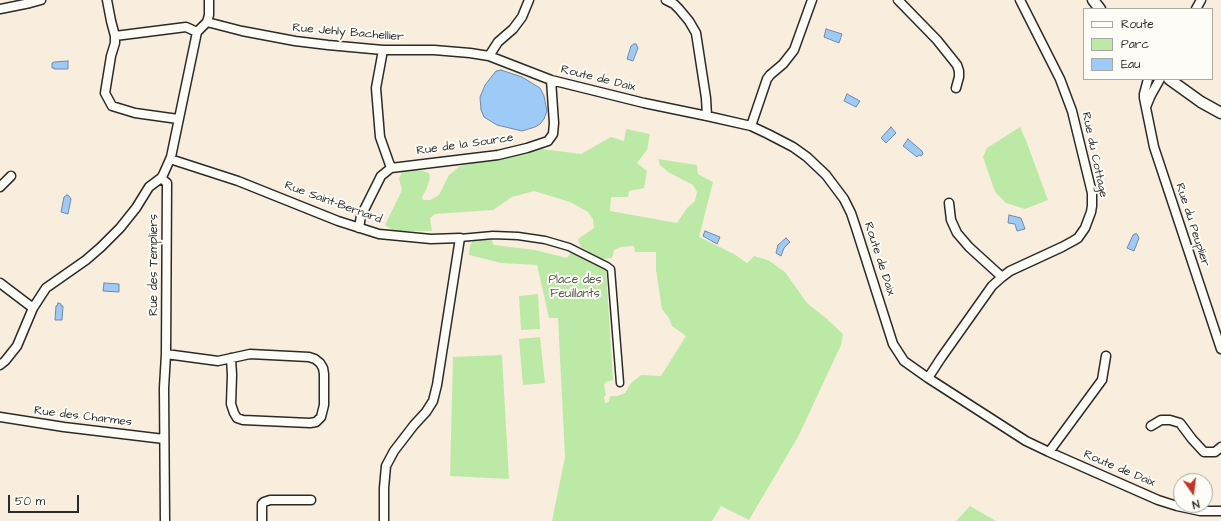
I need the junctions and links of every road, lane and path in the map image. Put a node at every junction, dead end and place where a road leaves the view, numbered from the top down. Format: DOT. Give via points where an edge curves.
graph roads {
  1 [pos="41,0"];
  2 [pos="107,0"];
  3 [pos="209,0"];
  4 [pos="529,0"];
  5 [pos="666,0"];
  6 [pos="812,0"];
  7 [pos="898,0"];
  8 [pos="1020,0"];
  9 [pos="1093,0"];
  10 [pos="676,2"];
  11 [pos="0,8"];
  12 [pos="1099,8"];
  13 [pos="207,22"];
  14 [pos="197,32"];
  15 [pos="115,36"];
  16 [pos="383,50"];
  17 [pos="489,56"];
  18 [pos="551,80"];
  19 [pos="1148,80"];
  20 [pos="1159,80"];
  21 [pos="1170,80"];
  22 [pos="956,88"];
  23 [pos="1146,108"];
  24 [pos="1221,113"];
  25 [pos="707,116"];
  26 [pos="178,119"];
  27 [pos="751,126"];
  28 [pos="170,159"];
  29 [pos="391,168"];
  30 [pos="11,176"];
  31 [pos="161,178"];
  32 [pos="0,187"];
  33 [pos="949,203"];
  34 [pos="359,228"];
  35 [pos="460,238"];
  36 [pos="1002,277"];
  37 [pos="0,283"];
  38 [pos="33,308"];
  39 [pos="1221,349"];
  40 [pos="166,354"];
  41 [pos="1106,356"];
  42 [pos="231,358"];
  43 [pos="0,365"];
  44 [pos="928,378"];
  45 [pos="620,383"];
  46 [pos="0,417"];
  47 [pos="1151,426"];
  48 [pos="164,439"];
  49 [pos="1221,448"];
  50 [pos="1050,452"];
  51 [pos="311,500"];
  52 [pos="1221,511"];
  53 [pos="165,521"];
  54 [pos="262,521"];
  55 [pos="384,521"];
  1 -- 11 [label="street"];
  2 -- 15 [label="street"];
  3 -- 13 [label="street"];
  4 -- 17 [label="street" via="513,29 498,42"];
  5 -- 10 [label="street"];
  6 -- 27 [label="street" via="794,50 767,79"];
  7 -- 22 [label="street" via="957,65 959,78"];
  8 -- 36 [label="street, Rue du Cottage" via="1060,79 1075,120 1092,193 1092,206 1088,223 1078,238"];
  9 -- 12 [label="street"];
  10 -- 25 [label="street" via="696,33"];
  13 -- 14 [label="street"];
  13 -- 16 [label="street, Rue Jehly Bachellier" via="296,41"];
  14 -- 15 [label="street" via="186,27"];
  14 -- 26 [label="street"];
  15 -- 26 [label="street" via="105,94 112,106 134,114"];
  16 -- 17 [label="street, Rue Jehly Bachellier" via="434,50"];
  16 -- 29 [label="street" via="376,88 380,137"];
  17 -- 18 [label="street, Route de Daix"];
  18 -- 25 [label="street, Route de Daix"];
  18 -- 29 [label="street, Rue de la Source" via="554,123 553,134 548,141 498,155"];
  19 -- 23 [label="street, Rue du Peuplier" via="1144,94"];
  20 -- 23 [label="street"];
  21 -- 24 [label="street"];
  23 -- 39 [label="street, Rue du Peuplier" via="1154,147"];
  25 -- 27 [label="street, Route de Daix"];
  26 -- 28 [label="street"];
  27 -- 44 [label="street, Route de Daix" via="807,157 838,190 851,213 894,344 904,361"];
  28 -- 31 [label="street"];
  28 -- 34 [label="street, Rue Saint-Bernard" via="238,180"];
  29 -- 34 [label="street" via="381,176 361,216"];
  30 -- 32 [label="street"];
  31 -- 38 [label="street" via="149,187 120,228 86,260 46,288"];
  31 -- 40 [label="street, Rue des Templiers" via="167,182"];
  33 -- 36 [label="street" via="951,220 957,233"];
  34 -- 35 [label="street, Rue Saint-Bernard" via="379,234 406,237"];
  35 -- 45 [label="street, Rue Saint-Bernard" via="493,235 545,240 569,247 611,269"];
  35 -- 55 [label="street" via="433,401 394,451 386,466"];
  36 -- 44 [label="street, Rue du Cottage" via="983,298"];
  37 -- 38 [label="street"];
  38 -- 43 [label="street" via="17,346"];
  40 -- 42 [label="street" via="218,360"];
  40 -- 48 [label="street, Rue des Templiers"];
  41 -- 50 [label="street" via="1102,380"];
  42 -- 42 [label="street" via="230,404 237,418 310,423 321,417 324,405 324,374 316,359 250,354"];
  44 -- 50 [label="street, Route de Daix" via="1026,441"];
  46 -- 48 [label="street, Rue des Charmes"];
  47 -- 49 [label="street" via="1161,420 1180,423 1204,452 1215,452"];
  48 -- 53 [label="street, Rue des Templiers"];
  50 -- 52 [label="street, Route de Daix" via="1164,502 1200,511"];
  51 -- 54 [label="street" via="264,502"];
}
